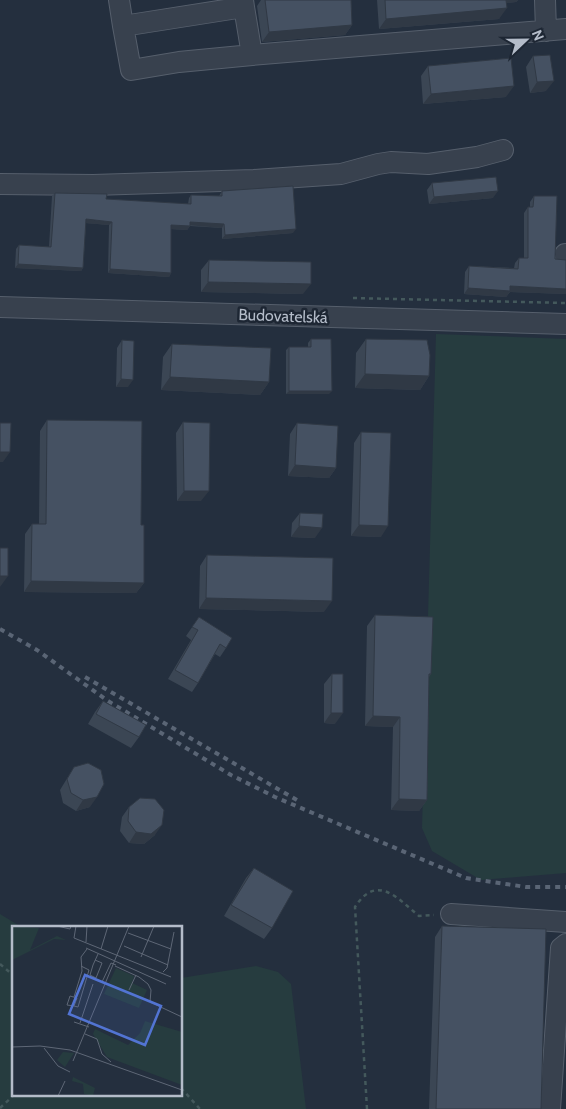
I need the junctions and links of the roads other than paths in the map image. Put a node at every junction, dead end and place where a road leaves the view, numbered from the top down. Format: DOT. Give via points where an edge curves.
graph roads {
  1 [pos="119,0"];
  2 [pos="546,0"];
  3 [pos="244,4"];
  4 [pos="123,26"];
  5 [pos="566,29"];
  6 [pos="546,31"];
  7 [pos="252,55"];
  8 [pos="503,150"];
  9 [pos="0,184"];
  10 [pos="0,307"];
  11 [pos="566,324"];
  12 [pos="451,914"];
  13 [pos="566,922"];
  14 [pos="566,944"];
  15 [pos="550,1109"];
  1 -- 4 [label="street"];
  2 -- 6 [label="street"];
  3 -- 4 [label="street"];
  3 -- 7 [label="street"];
  4 -- 7 [label="street" via="131,70"];
  5 -- 6 [label="street"];
  6 -- 7 [label="street"];
  8 -- 9 [label="street" via="458,161 428,164 391,162 322,176 112,184"];
  10 -- 11 [label="street, Budovatelská"];
  12 -- 13 [label="street"];
  14 -- 15 [label="street" via="561,948"];
}
